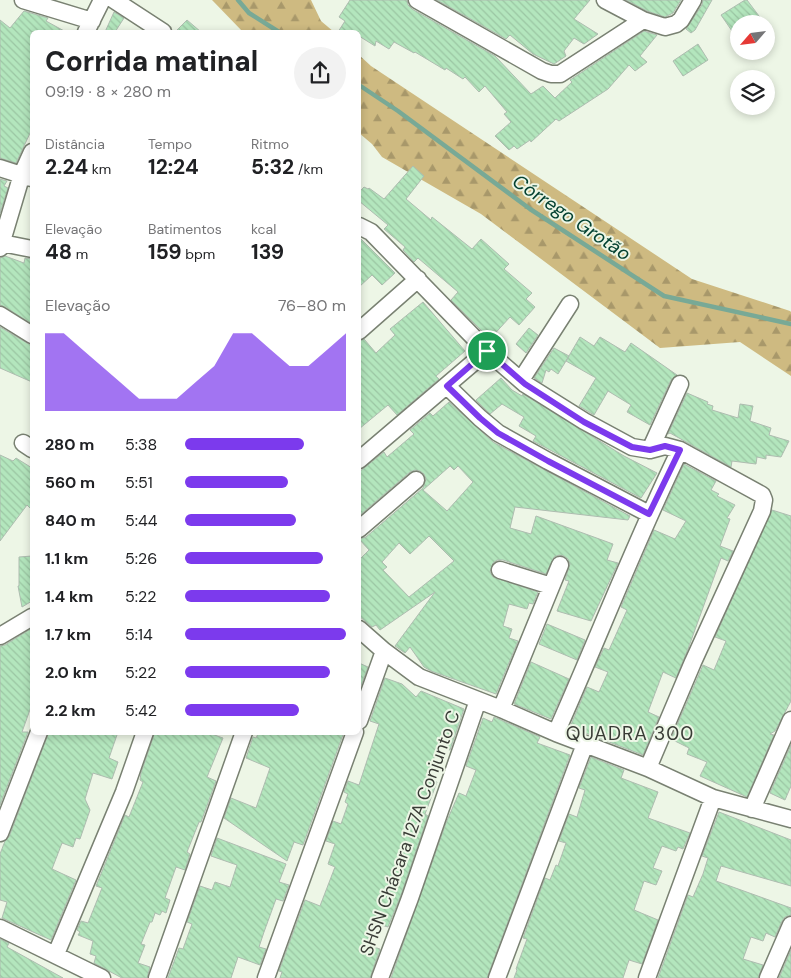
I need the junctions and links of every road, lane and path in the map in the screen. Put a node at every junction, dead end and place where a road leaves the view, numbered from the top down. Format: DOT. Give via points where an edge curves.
graph roads {
  1 [pos="23,0"];
  2 [pos="102,0"];
  3 [pos="114,0"];
  4 [pos="418,0"];
  5 [pos="605,0"];
  6 [pos="693,0"];
  7 [pos="643,20"];
  8 [pos="89,27"];
  9 [pos="160,30"];
  10 [pos="30,162"];
  11 [pos="0,168"];
  12 [pos="27,176"];
  13 [pos="361,227"];
  14 [pos="1,246"];
  15 [pos="30,250"];
  16 [pos="418,279"];
  17 [pos="570,304"];
  18 [pos="0,314"];
  19 [pos="361,329"];
  20 [pos="30,334"];
  21 [pos="487,351"];
  22 [pos="520,380"];
  23 [pos="680,384"];
  24 [pos="447,386"];
  25 [pos="665,449"];
  26 [pos="361,458"];
  27 [pos="416,480"];
  28 [pos="649,514"];
  29 [pos="361,527"];
  30 [pos="560,565"];
  31 [pos="500,570"];
  32 [pos="551,586"];
  33 [pos="30,618"];
  34 [pos="361,631"];
  35 [pos="0,636"];
  36 [pos="384,651"];
  37 [pos="478,700"];
  38 [pos="501,708"];
  39 [pos="361,715"];
  40 [pos="791,720"];
  41 [pos="556,733"];
  42 [pos="38,735"];
  43 [pos="144,735"];
  44 [pos="243,735"];
  45 [pos="354,735"];
  46 [pos="585,744"];
  47 [pos="648,768"];
  48 [pos="713,798"];
  49 [pos="752,809"];
  50 [pos="791,819"];
  51 [pos="0,833"];
  52 [pos="791,925"];
  53 [pos="0,928"];
  54 [pos="56,954"];
  55 [pos="102,978"];
  56 [pos="157,978"];
  57 [pos="266,978"];
  58 [pos="380,978"];
  59 [pos="497,978"];
  60 [pos="646,978"];
  61 [pos="768,978"];
  1 -- 8 [label="street"];
  2 -- 8 [label="street"];
  3 -- 9 [label="street"];
  4 -- 7 [label="street" via="551,74 560,74"];
  5 -- 7 [label="street"];
  6 -- 7 [label="street" via="676,24 665,27"];
  10 -- 12 [label="street"];
  11 -- 12 [label="street"];
  12 -- 14 [label="street"];
  13 -- 16 [label="street" via="371,232"];
  14 -- 15 [label="street"];
  16 -- 19 [label="street"];
  16 -- 21 [label="street"];
  17 -- 22 [label="street"];
  18 -- 20 [label="street"];
  21 -- 22 [label="street"];
  21 -- 24 [label="street"];
  22 -- 25 [label="street" via="584,422 632,447"];
  23 -- 25 [label="street"];
  24 -- 26 [label="street"];
  24 -- 28 [label="street" via="498,433"];
  25 -- 28 [label="street"];
  25 -- 47 [label="street" via="760,493 764,500 762,511"];
  27 -- 29 [label="street"];
  28 -- 41 [label="street"];
  30 -- 32 [label="street"];
  31 -- 32 [label="street"];
  32 -- 38 [label="street"];
  33 -- 35 [label="street"];
  34 -- 36 [label="street"];
  36 -- 37 [label="street" via="419,676"];
  36 -- 39 [label="street"];
  37 -- 38 [label="street"];
  37 -- 58 [label="street, SHSN Chácara 127A Conjunto C"];
  38 -- 41 [label="street"];
  40 -- 49 [label="street"];
  41 -- 46 [label="street"];
  42 -- 51 [label="street"];
  43 -- 54 [label="street" via="124,792"];
  44 -- 56 [label="street"];
  45 -- 57 [label="street"];
  46 -- 47 [label="street"];
  46 -- 59 [label="street"];
  47 -- 48 [label="street"];
  48 -- 49 [label="street"];
  48 -- 60 [label="street"];
  49 -- 50 [label="street"];
  52 -- 61 [label="street"];
  53 -- 54 [label="street"];
  54 -- 55 [label="street"];
}
